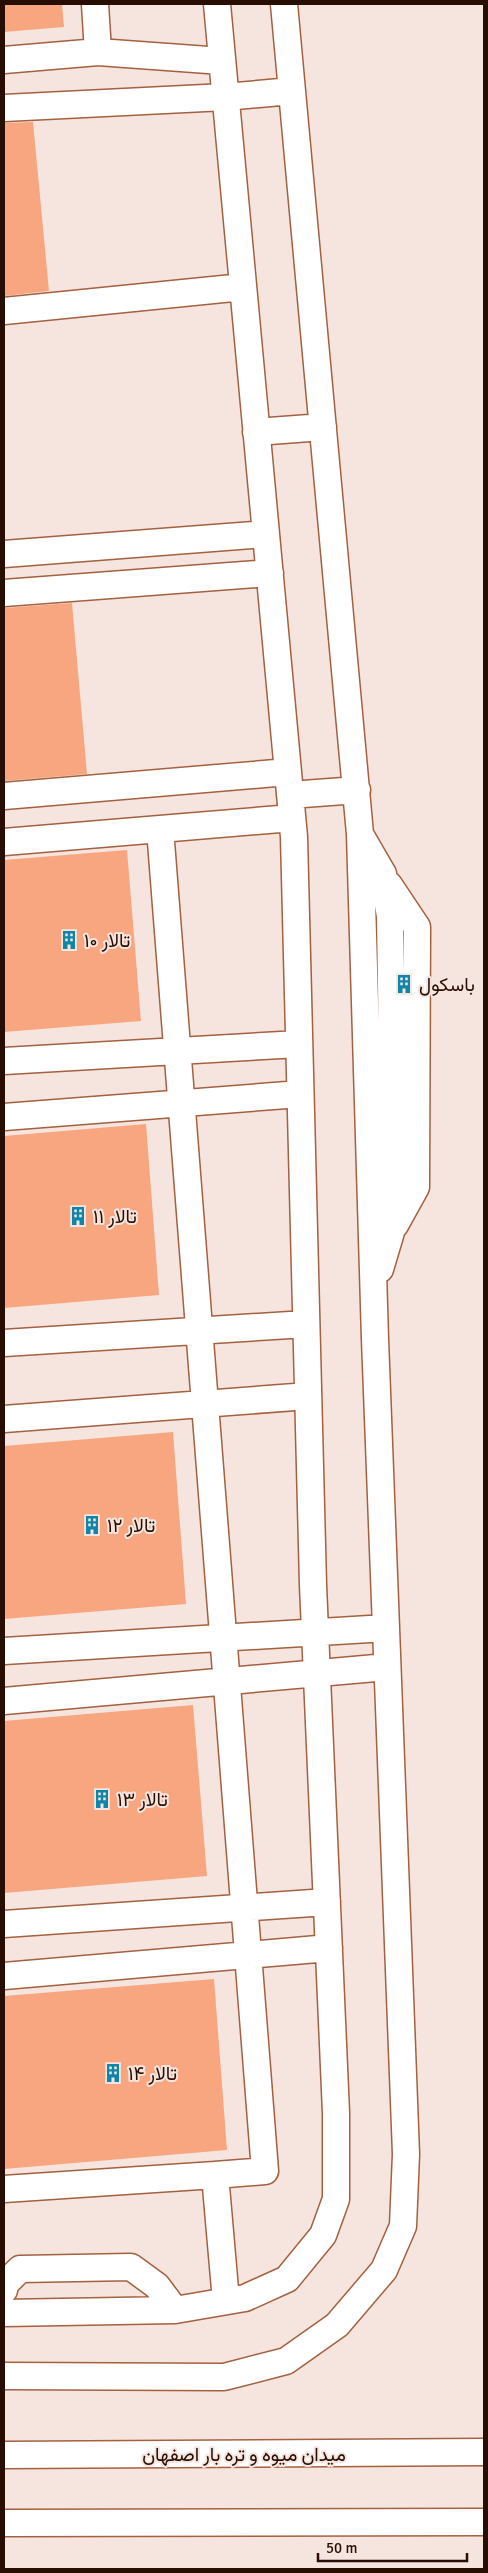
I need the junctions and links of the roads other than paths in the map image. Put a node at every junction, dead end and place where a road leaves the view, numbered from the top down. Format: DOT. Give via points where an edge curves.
graph roads {
  1 [pos="95,4"];
  2 [pos="217,4"];
  3 [pos="287,8"];
  4 [pos="98,52"];
  5 [pos="4,60"];
  6 [pos="222,61"];
  7 [pos="292,90"];
  8 [pos="226,97"];
  9 [pos="4,108"];
  10 [pos="243,287"];
  11 [pos="4,311"];
  12 [pos="323,427"];
  13 [pos="256,432"];
  14 [pos="266,534"];
  15 [pos="4,554"];
  16 [pos="270,573"];
  17 [pos="4,593"];
  18 [pos="357,790"];
  19 [pos="290,795"];
  20 [pos="4,796"];
  21 [pos="160,829"];
  22 [pos="360,834"];
  23 [pos="4,842"];
  24 [pos="299,1044"];
  25 [pos="178,1051"];
  26 [pos="4,1062"];
  27 [pos="300,1094"];
  28 [pos="182,1103"];
  29 [pos="4,1117"];
  30 [pos="373,1289"];
  31 [pos="306,1324"];
  32 [pos="199,1330"];
  33 [pos="4,1343"];
  34 [pos="308,1396"];
  35 [pos="205,1404"];
  36 [pos="4,1420"];
  37 [pos="386,1628"];
  38 [pos="315,1632"];
  39 [pos="223,1637"];
  40 [pos="4,1651"];
  41 [pos="387,1667"];
  42 [pos="317,1672"];
  43 [pos="227,1681"];
  44 [pos="4,1702"];
  45 [pos="326,1902"];
  46 [pos="244,1908"];
  47 [pos="4,1924"];
  48 [pos="329,1948"];
  49 [pos="248,1955"];
  50 [pos="4,1976"];
  51 [pos="215,2175"];
  52 [pos="4,2188"];
  53 [pos="4,2290"];
  54 [pos="226,2301"];
  55 [pos="175,2310"];
  56 [pos="4,2313"];
  57 [pos="4,2376"];
  58 [pos="484,2452"];
  59 [pos="4,2455"];
  60 [pos="484,2522"];
  61 [pos="4,2523"];
  1 -- 4 [label="lane"];
  2 -- 6 [label="lane"];
  3 -- 7 [label="lane"];
  4 -- 5 [label="lane"];
  4 -- 6 [label="lane"];
  6 -- 8 [label="lane"];
  7 -- 8 [label="lane"];
  7 -- 12 [label="lane"];
  8 -- 9 [label="lane"];
  8 -- 10 [label="lane"];
  10 -- 11 [label="lane"];
  10 -- 13 [label="lane"];
  12 -- 13 [label="lane"];
  12 -- 18 [label="lane"];
  13 -- 14 [label="lane"];
  14 -- 15 [label="lane"];
  14 -- 16 [label="lane"];
  16 -- 17 [label="lane"];
  16 -- 19 [label="lane"];
  18 -- 19 [label="lane"];
  18 -- 22 [label="lane"];
  19 -- 20 [label="lane"];
  19 -- 21 [label="lane"];
  19 -- 24 [label="lane"];
  21 -- 23 [label="lane"];
  21 -- 25 [label="lane"];
  22 -- 30 [label="lane"];
  22 -- 30 [label="lane" via="416,927 416,1187 391,1232"];
  24 -- 25 [label="lane"];
  24 -- 27 [label="lane"];
  25 -- 26 [label="lane"];
  25 -- 28 [label="lane"];
  27 -- 28 [label="lane"];
  27 -- 31 [label="lane"];
  28 -- 29 [label="lane"];
  28 -- 32 [label="lane"];
  30 -- 37 [label="lane"];
  31 -- 32 [label="lane"];
  31 -- 34 [label="lane"];
  32 -- 33 [label="lane"];
  32 -- 35 [label="lane"];
  34 -- 35 [label="lane"];
  34 -- 38 [label="lane"];
  35 -- 36 [label="lane"];
  35 -- 39 [label="lane"];
  37 -- 38 [label="lane"];
  37 -- 41 [label="lane"];
  38 -- 39 [label="lane"];
  38 -- 42 [label="lane"];
  39 -- 40 [label="lane"];
  39 -- 43 [label="lane"];
  41 -- 42 [label="lane"];
  41 -- 57 [label="lane" via="406,2154 403,2226 384,2270 337,2325 286,2361 224,2377"];
  42 -- 43 [label="lane"];
  42 -- 45 [label="lane"];
  43 -- 44 [label="lane"];
  43 -- 46 [label="lane"];
  45 -- 46 [label="lane"];
  45 -- 48 [label="lane"];
  46 -- 47 [label="lane"];
  46 -- 49 [label="lane"];
  48 -- 49 [label="lane"];
  48 -- 54 [label="lane" via="336,2200 323,2235 286,2279 245,2298"];
  49 -- 50 [label="lane"];
  49 -- 51 [label="lane" via="264,2171"];
  51 -- 52 [label="lane"];
  51 -- 54 [label="lane"];
  53 -- 55 [label="lane" via="5,2284 20,2269 131,2267 157,2286"];
  54 -- 55 [label="lane"];
  55 -- 56 [label="lane"];
  58 -- 59 [label="lane, میدان میوه و تره بار اصفهان"];
  60 -- 61 [label="lane"];
}
